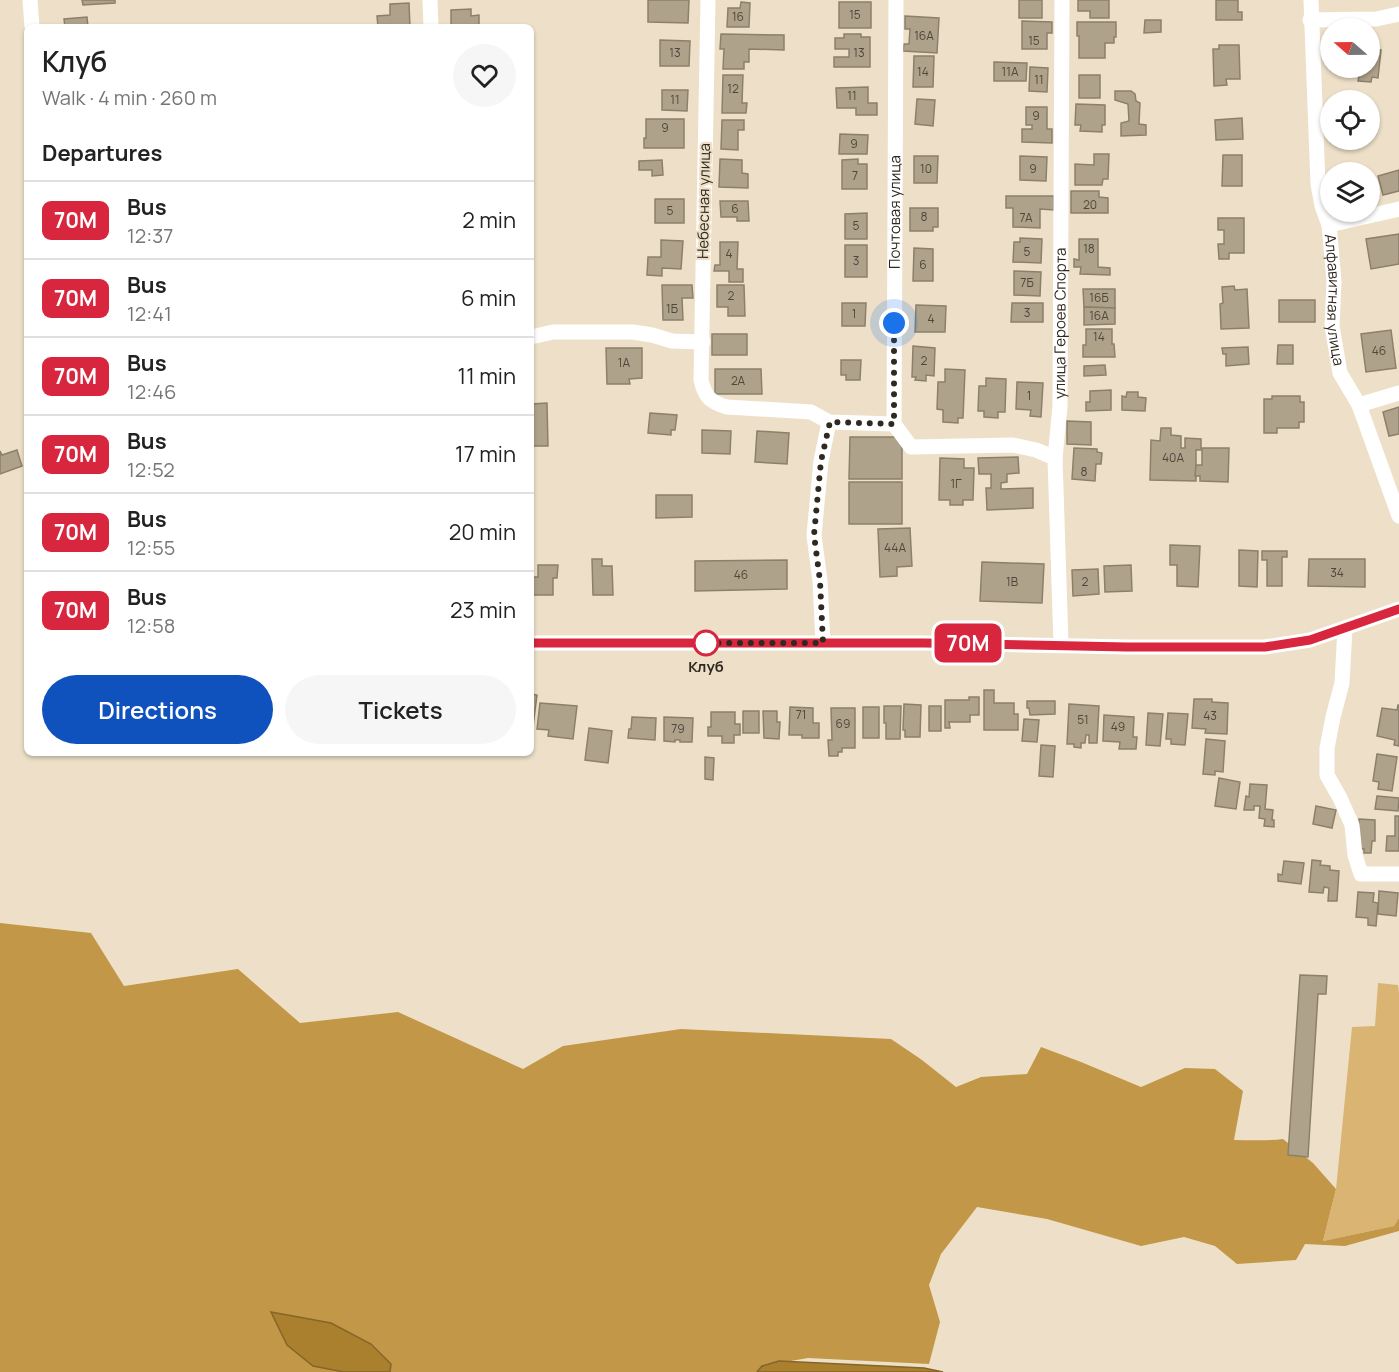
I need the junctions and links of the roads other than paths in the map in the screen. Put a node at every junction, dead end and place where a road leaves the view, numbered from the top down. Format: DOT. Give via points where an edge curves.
graph roads {
  1 [pos="30,0"];
  2 [pos="430,0"];
  3 [pos="708,0"];
  4 [pos="896,0"];
  5 [pos="1062,0"];
  6 [pos="1311,0"];
  7 [pos="1399,14"];
  8 [pos="1311,20"];
  9 [pos="32,24"];
  10 [pos="431,24"];
  11 [pos="1399,209"];
  12 [pos="1329,225"];
  13 [pos="534,336"];
  14 [pos="703,342"];
  15 [pos="1399,393"];
  16 [pos="1359,405"];
  17 [pos="830,422"];
  18 [pos="894,424"];
  19 [pos="1054,458"];
  20 [pos="1399,516"];
  21 [pos="1399,609"];
  22 [pos="1345,628"];
  23 [pos="534,643"];
  24 [pos="823,643"];
  25 [pos="1061,645"];
  26 [pos="1399,874"];
  1 -- 9 [label="street"];
  2 -- 10 [label="street"];
  3 -- 14 [label="street, Небесная улица"];
  4 -- 18 [label="street, Почтовая улица"];
  5 -- 19 [label="street, улица Героев Спорта" via="1060,406"];
  6 -- 8 [label="street, Алфавитная улица"];
  7 -- 8 [label="street" via="1376,20"];
  8 -- 12 [label="street, Алфавитная улица" via="1318,184"];
  11 -- 12 [label="street"];
  12 -- 16 [label="street, Алфавитная улица" via="1334,338 1340,373"];
  13 -- 14 [label="street" via="553,332 633,332 672,341"];
  14 -- 17 [label="street, Небесная улица" via="701,380 704,391 716,404 811,412"];
  15 -- 16 [label="street"];
  16 -- 20 [label="street, Алфавитная улица"];
  17 -- 18 [label="street"];
  17 -- 24 [label="street" via="821,461 814,535"];
  18 -- 19 [label="street" via="911,447 1013,445"];
  19 -- 25 [label="street, улица Героев Спорта"];
  21 -- 22 [label="street"];
  22 -- 25 [label="street" via="1310,640 1265,647"];
  22 -- 26 [label="street" via="1342,683 1327,748 1327,775 1352,825 1361,874"];
  23 -- 24 [label="street"];
  24 -- 25 [label="street"];
}
